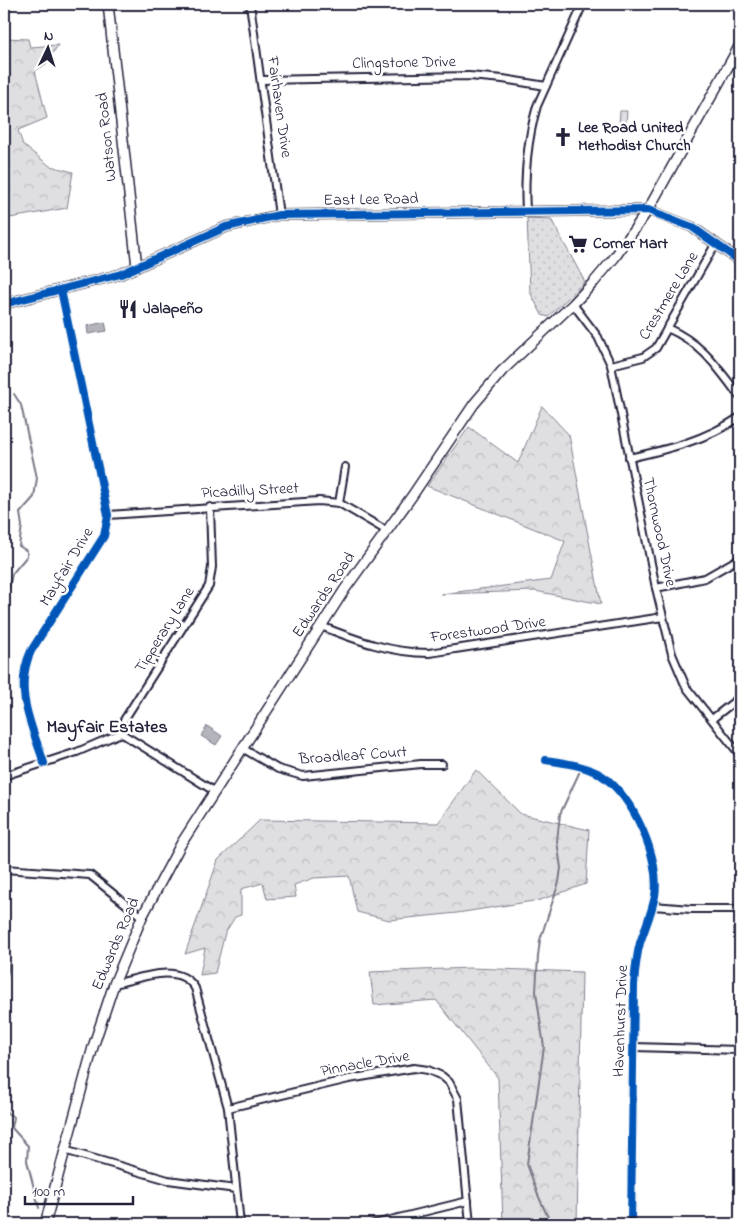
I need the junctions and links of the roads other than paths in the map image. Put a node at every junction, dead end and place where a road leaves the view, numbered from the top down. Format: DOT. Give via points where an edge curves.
graph roads {
  1 [pos="108,4"];
  2 [pos="250,4"];
  3 [pos="583,4"];
  4 [pos="740,45"];
  5 [pos="261,80"];
  6 [pos="546,86"];
  7 [pos="648,210"];
  8 [pos="526,211"];
  9 [pos="279,215"];
  10 [pos="716,243"];
  11 [pos="740,261"];
  12 [pos="137,268"];
  13 [pos="61,290"];
  14 [pos="4,304"];
  15 [pos="573,304"];
  16 [pos="667,328"];
  17 [pos="611,365"];
  18 [pos="740,397"];
  19 [pos="740,417"];
  20 [pos="629,458"];
  21 [pos="345,467"];
  22 [pos="339,503"];
  23 [pos="210,507"];
  24 [pos="108,515"];
  25 [pos="386,531"];
  26 [pos="740,558"];
  27 [pos="656,588"];
  28 [pos="663,618"];
  29 [pos="321,626"];
  30 [pos="740,697"];
  31 [pos="712,719"];
  32 [pos="121,732"];
  33 [pos="242,748"];
  34 [pos="740,755"];
  35 [pos="546,760"];
  36 [pos="44,763"];
  37 [pos="442,764"];
  38 [pos="4,776"];
  39 [pos="214,791"];
  40 [pos="4,869"];
  41 [pos="653,906"];
  42 [pos="740,909"];
  43 [pos="142,918"];
  44 [pos="114,984"];
  45 [pos="634,1047"];
  46 [pos="740,1050"];
  47 [pos="228,1108"];
  48 [pos="64,1150"];
  49 [pos="236,1189"];
  50 [pos="468,1201"];
  51 [pos="45,1224"];
  52 [pos="240,1224"];
  53 [pos="374,1224"];
  54 [pos="470,1224"];
  55 [pos="631,1224"];
  1 -- 12 [label="main road, Watson Road"];
  2 -- 5 [label="street, Fairhaven Drive"];
  3 -- 6 [label="street"];
  4 -- 7 [label="main road, Edwards Road"];
  5 -- 6 [label="street, Clingstone Drive" via="469,76"];
  5 -- 9 [label="street, Fairhaven Drive"];
  6 -- 8 [label="street" via="532,122 526,156"];
  7 -- 8 [label="main road, East Lee Road"];
  7 -- 10 [label="main road, East Lee Road" via="692,227"];
  7 -- 15 [label="main road, Edwards Road" via="615,257"];
  8 -- 9 [label="main road, East Lee Road"];
  9 -- 12 [label="main road, East Lee Road" via="226,227"];
  10 -- 11 [label="main road, East Lee Road"];
  10 -- 16 [label="street, Crestmere Lane"];
  12 -- 13 [label="main road, East Lee Road"];
  13 -- 14 [label="main road, East Lee Road"];
  13 -- 24 [label="street, Mayfair Drive"];
  15 -- 17 [label="street, Thornwood Drive" via="598,337"];
  15 -- 25 [label="main road, Edwards Road" via="486,387"];
  16 -- 17 [label="street, Crestmere Lane" via="649,354"];
  16 -- 18 [label="street" via="704,350"];
  17 -- 20 [label="street, Thornwood Drive"];
  19 -- 20 [label="street" via="690,442"];
  20 -- 27 [label="street, Thornwood Drive"];
  21 -- 22 [label="street"];
  22 -- 23 [label="street, Picadilly Street" via="320,501"];
  22 -- 25 [label="street, Picadilly Street"];
  23 -- 24 [label="street, Picadilly Street"];
  23 -- 32 [label="street, Tipperary Lane" via="212,567 208,586 124,720"];
  24 -- 36 [label="street, Mayfair Drive" via="104,536 26,665 25,703"];
  25 -- 29 [label="main road, Edwards Road"];
  26 -- 27 [label="street" via="705,578"];
  27 -- 28 [label="street, Thornwood Drive"];
  28 -- 29 [label="street, Forestwood Drive" via="429,653 376,646"];
  28 -- 31 [label="street, Thornwood Drive" via="682,679"];
  29 -- 33 [label="main road, Edwards Road"];
  30 -- 31 [label="street"];
  31 -- 34 [label="street, Thornwood Drive"];
  32 -- 36 [label="street"];
  32 -- 39 [label="street"];
  33 -- 37 [label="street, Broadleaf Court" via="278,769 303,776"];
  33 -- 39 [label="main road, Edwards Road"];
  35 -- 41 [label="street, Havenhurst Drive" via="592,770 624,796 638,821 654,864"];
  36 -- 38 [label="street"];
  39 -- 43 [label="main road, Edwards Road" via="181,844"];
  40 -- 43 [label="street" via="85,874 96,879"];
  41 -- 42 [label="street" via="692,910"];
  41 -- 45 [label="street, Havenhurst Drive" via="636,965"];
  43 -- 44 [label="main road, Edwards Road"];
  44 -- 47 [label="street" via="169,973 190,981 197,993"];
  44 -- 48 [label="main road, Edwards Road"];
  45 -- 46 [label="street"];
  45 -- 55 [label="street, Havenhurst Drive"];
  47 -- 49 [label="street"];
  47 -- 50 [label="street, Pinnacle Drive" via="383,1072 414,1068 434,1072 450,1082 458,1099"];
  48 -- 49 [label="street" via="168,1180"];
  48 -- 51 [label="main road, Edwards Road"];
  49 -- 52 [label="street"];
  50 -- 53 [label="street"];
  50 -- 54 [label="street, Pinnacle Drive"];
}
